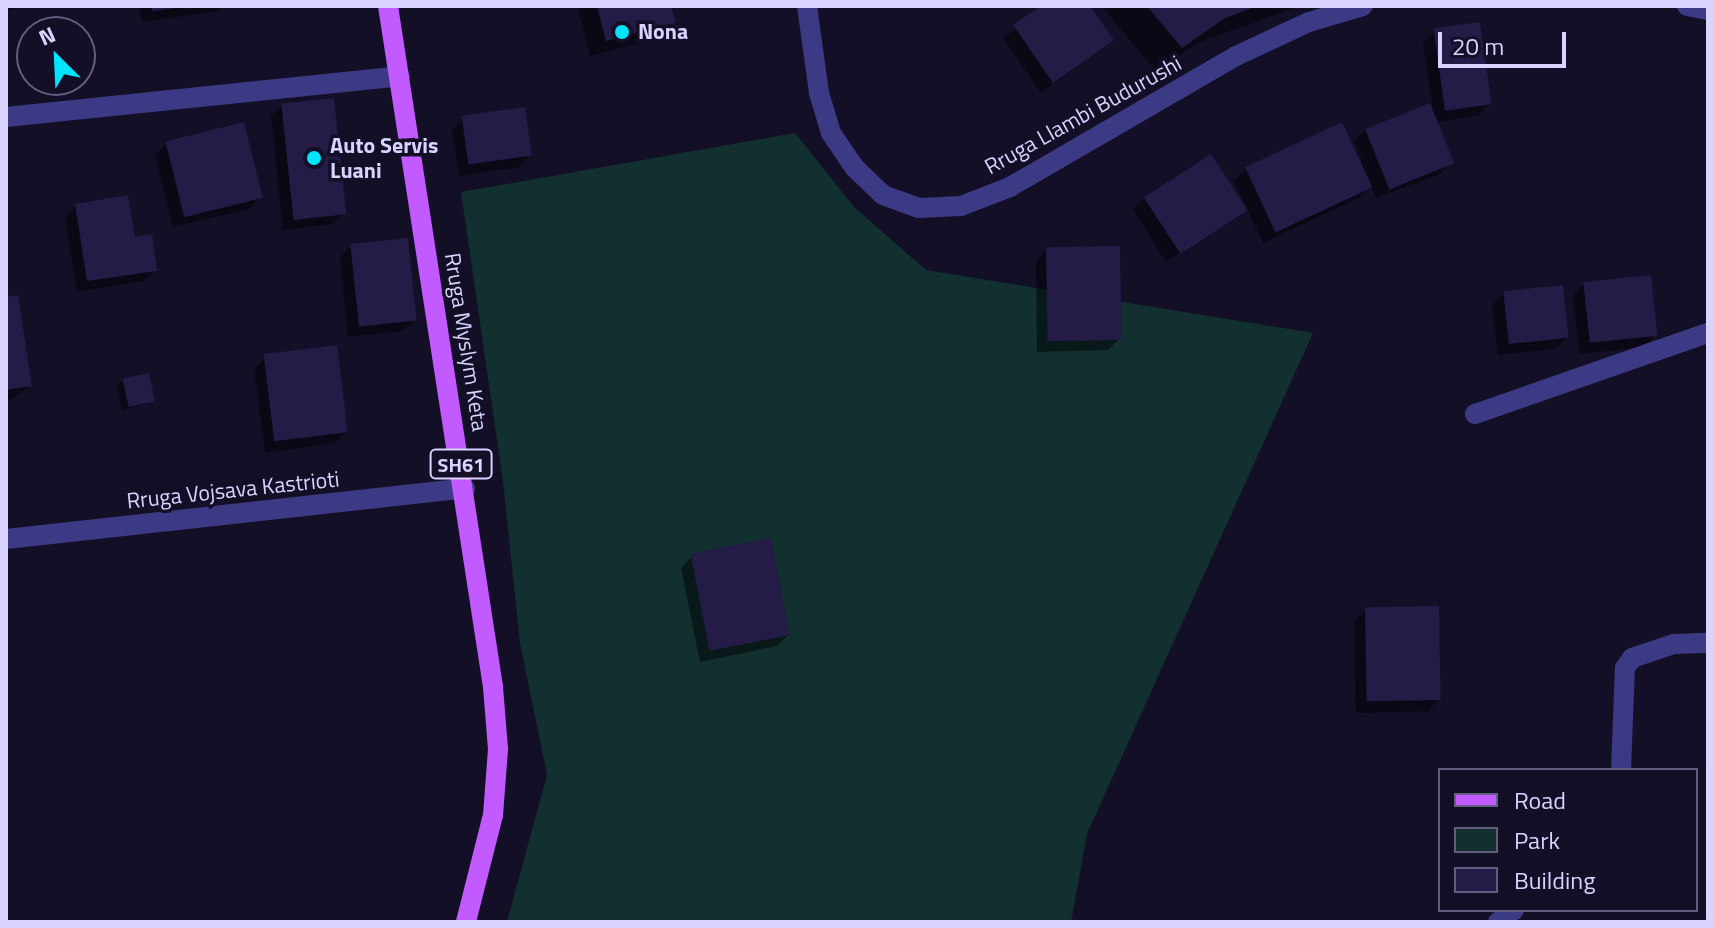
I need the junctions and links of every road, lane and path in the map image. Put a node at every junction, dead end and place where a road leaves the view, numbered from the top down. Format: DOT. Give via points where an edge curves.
graph roads {
  1 [pos="388,6"];
  2 [pos="807,6"];
  3 [pos="1363,6"];
  4 [pos="1687,6"];
  5 [pos="1708,10"];
  6 [pos="400,76"];
  7 [pos="6,117"];
  8 [pos="1708,333"];
  9 [pos="1475,414"];
  10 [pos="465,488"];
  11 [pos="6,539"];
  12 [pos="1708,643"];
  13 [pos="1621,768"];
  14 [pos="466,922"];
  1 -- 6 [label="main road, Rruga Myslym Keta / SH61"];
  2 -- 3 [label="street, Rruga Llambi Budurushi" via="819,93 831,133 854,167 883,195 919,208 961,206 1010,187 1236,56 1309,22"];
  4 -- 5 [label="street"];
  6 -- 7 [label="street"];
  6 -- 10 [label="main road, Rruga Myslym Keta / SH61"];
  8 -- 9 [label="street"];
  10 -- 11 [label="street, Rruga Vojsava Kastrioti"];
  10 -- 14 [label="main road, Rruga Myslym Keta / SH61" via="498,749 493,815"];
  12 -- 13 [label="street" via="1674,644 1632,658 1625,668"];
}
